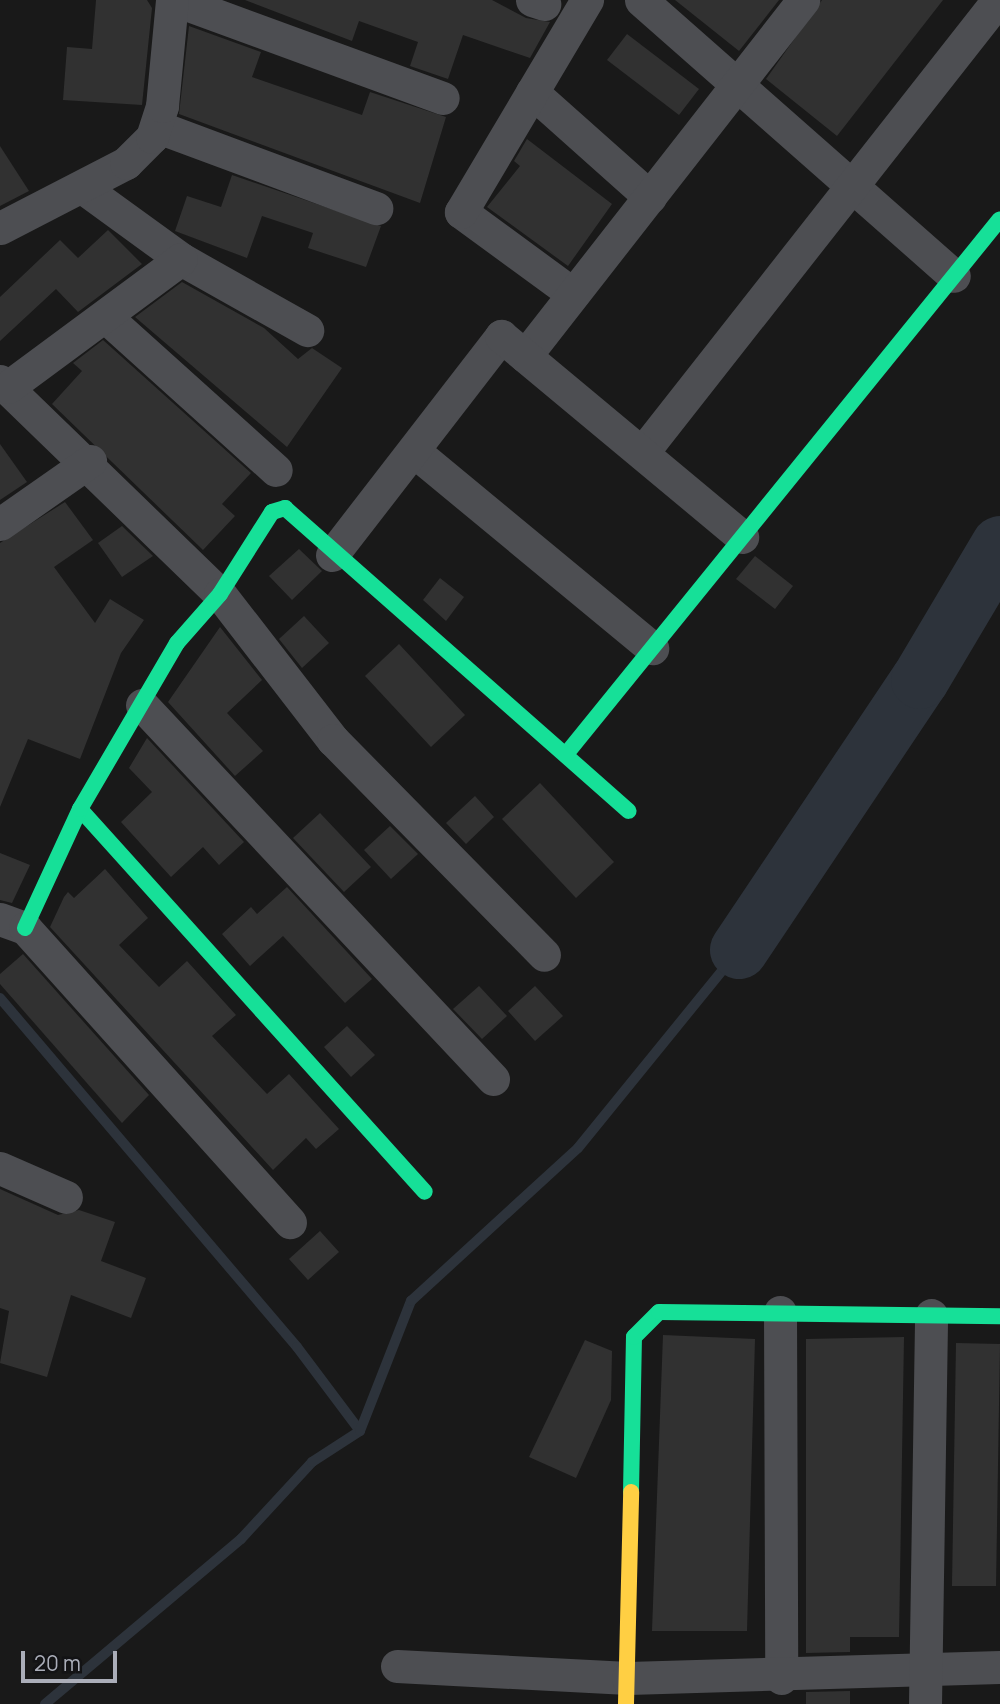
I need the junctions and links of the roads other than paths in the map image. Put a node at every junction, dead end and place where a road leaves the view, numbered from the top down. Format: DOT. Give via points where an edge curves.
graph roads {
  1 [pos="174,0"];
  2 [pos="587,0"];
  3 [pos="641,0"];
  4 [pos="803,0"];
  5 [pos="998,0"];
  6 [pos="737,85"];
  7 [pos="532,92"];
  8 [pos="443,98"];
  9 [pos="158,127"];
  10 [pos="852,186"];
  11 [pos="82,187"];
  12 [pos="650,197"];
  13 [pos="376,208"];
  14 [pos="1000,219"];
  15 [pos="0,228"];
  16 [pos="181,260"];
  17 [pos="954,276"];
  18 [pos="573,294"];
  19 [pos="107,318"];
  20 [pos="307,330"];
  21 [pos="525,356"];
  22 [pos="4,384"];
  23 [pos="415,452"];
  24 [pos="642,453"];
  25 [pos="90,461"];
  26 [pos="276,470"];
  27 [pos="0,524"];
  28 [pos="743,537"];
  29 [pos="332,555"];
  30 [pos="220,594"];
  31 [pos="652,648"];
  32 [pos="142,705"];
  33 [pos="567,753"];
  34 [pos="80,809"];
  35 [pos="629,811"];
  36 [pos="13,923"];
  37 [pos="544,955"];
  38 [pos="494,1079"];
  39 [pos="0,1168"];
  40 [pos="425,1192"];
  41 [pos="66,1197"];
  42 [pos="290,1222"];
  43 [pos="780,1312"];
  44 [pos="931,1315"];
  45 [pos="1000,1316"];
  46 [pos="397,1666"];
  47 [pos="925,1666"];
  48 [pos="1000,1667"];
  49 [pos="781,1678"];
  50 [pos="627,1691"];
  51 [pos="925,1704"];
  1 -- 8 [label="street"];
  1 -- 9 [label="street"];
  2 -- 7 [label="street"];
  3 -- 6 [label="street"];
  4 -- 6 [label="street"];
  5 -- 10 [label="street"];
  6 -- 10 [label="street"];
  6 -- 12 [label="street"];
  7 -- 12 [label="street"];
  7 -- 18 [label="street" via="461,212"];
  9 -- 11 [label="street" via="126,163"];
  9 -- 13 [label="street"];
  10 -- 17 [label="street"];
  10 -- 24 [label="street"];
  11 -- 15 [label="street"];
  11 -- 16 [label="street"];
  12 -- 18 [label="street"];
  14 -- 17 [label="street"];
  16 -- 19 [label="street"];
  16 -- 20 [label="street"];
  17 -- 28 [label="street"];
  18 -- 21 [label="street"];
  19 -- 22 [label="street"];
  19 -- 26 [label="street"];
  21 -- 23 [label="street" via="501,336"];
  21 -- 24 [label="street"];
  22 -- 25 [label="street"];
  23 -- 29 [label="street"];
  23 -- 31 [label="street"];
  24 -- 28 [label="street"];
  25 -- 27 [label="street"];
  25 -- 30 [label="street"];
  28 -- 31 [label="street"];
  29 -- 30 [label="street" via="298,516 285,508 272,512"];
  29 -- 33 [label="street"];
  30 -- 32 [label="street" via="177,643"];
  30 -- 37 [label="street" via="333,740"];
  31 -- 33 [label="street"];
  32 -- 34 [label="street"];
  32 -- 38 [label="street"];
  33 -- 35 [label="street"];
  34 -- 36 [label="street"];
  34 -- 40 [label="street"];
  36 -- 42 [label="street"];
  39 -- 41 [label="street"];
  43 -- 44 [label="street"];
  43 -- 49 [label="street"];
  43 -- 50 [label="street" via="659,1312 634,1337"];
  44 -- 45 [label="street"];
  44 -- 47 [label="street"];
  46 -- 50 [label="street"];
  47 -- 48 [label="street"];
  47 -- 49 [label="street"];
  47 -- 51 [label="street"];
  49 -- 50 [label="street"];
}
